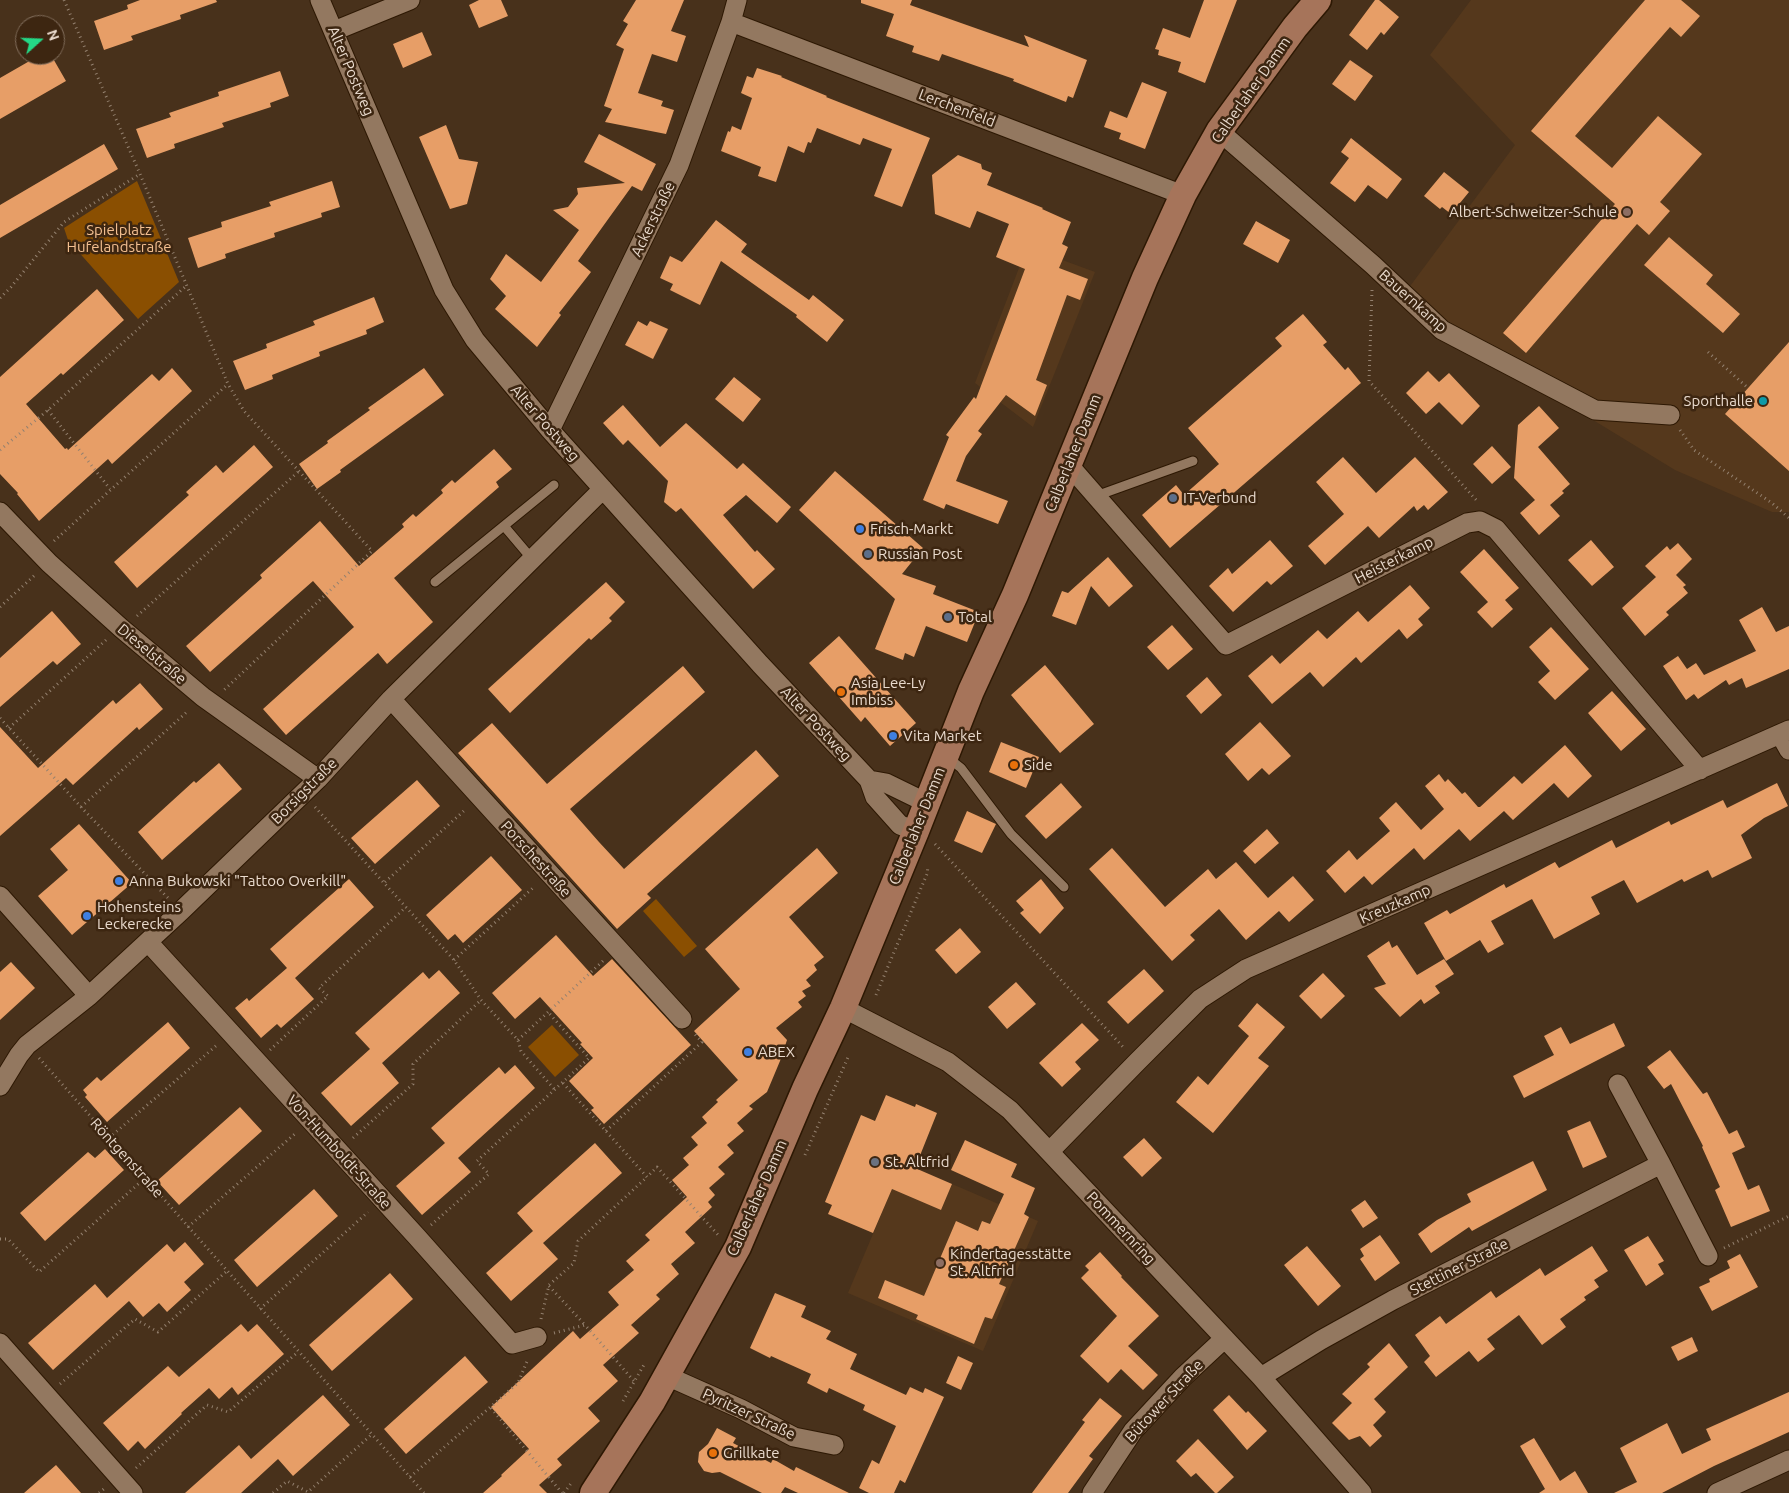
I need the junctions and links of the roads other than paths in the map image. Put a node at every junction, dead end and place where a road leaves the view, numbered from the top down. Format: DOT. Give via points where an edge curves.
graph roads {
  1 [pos="320,0"];
  2 [pos="410,0"];
  3 [pos="738,0"];
  4 [pos="1318,0"];
  5 [pos="731,22"];
  6 [pos="334,31"];
  7 [pos="1219,131"];
  8 [pos="1183,195"];
  9 [pos="1670,415"];
  10 [pos="550,430"];
  11 [pos="1193,461"];
  12 [pos="1068,464"];
  13 [pos="554,485"];
  14 [pos="603,489"];
  15 [pos="1096,496"];
  16 [pos="0,512"];
  17 [pos="504,526"];
  18 [pos="532,559"];
  19 [pos="436,582"];
  20 [pos="391,699"];
  21 [pos="1786,738"];
  22 [pos="945,756"];
  23 [pos="1700,770"];
  24 [pos="318,779"];
  25 [pos="869,780"];
  26 [pos="927,803"];
  27 [pos="916,832"];
  28 [pos="1064,887"];
  29 [pos="0,896"];
  30 [pos="148,942"];
  31 [pos="89,996"];
  32 [pos="843,1008"];
  33 [pos="682,1019"];
  34 [pos="1618,1084"];
  35 [pos="0,1086"];
  36 [pos="1050,1152"];
  37 [pos="1660,1164"];
  38 [pos="1708,1256"];
  39 [pos="537,1337"];
  40 [pos="1224,1339"];
  41 [pos="0,1343"];
  42 [pos="667,1376"];
  43 [pos="1261,1377"];
  44 [pos="834,1445"];
  45 [pos="1789,1460"];
  46 [pos="584,1485"];
  47 [pos="127,1486"];
  48 [pos="1092,1493"];
  49 [pos="1362,1493"];
  50 [pos="1717,1493"];
  1 -- 6 [label="street, Alter Postweg"];
  2 -- 6 [label="street"];
  3 -- 5 [label="street, Ackerstraße"];
  4 -- 7 [label="street, Calberlaher Damm"];
  5 -- 8 [label="street, Lerchenfeld"];
  5 -- 10 [label="street, Ackerstraße" via="679,165"];
  6 -- 10 [label="street, Alter Postweg" via="444,290 475,340"];
  7 -- 8 [label="street, Calberlaher Damm"];
  7 -- 9 [label="street, Bauernkamp" via="1373,265 1442,330 1595,410"];
  8 -- 12 [label="street, Calberlaher Damm"];
  10 -- 14 [label="street, Alter Postweg"];
  11 -- 15 [label="lane"];
  12 -- 15 [label="street, Heisterkamp"];
  12 -- 22 [label="street, Calberlaher Damm"];
  13 -- 17 [label="lane"];
  14 -- 18 [label="street, Borsigstraße"];
  14 -- 25 [label="street, Alter Postweg"];
  15 -- 23 [label="street, Heisterkamp" via="1226,644 1467,524 1480,521 1496,529"];
  16 -- 24 [label="street, Dieselstraße" via="44,558 121,628 207,700"];
  17 -- 18 [label="lane"];
  17 -- 19 [label="lane"];
  18 -- 20 [label="street, Borsigstraße"];
  20 -- 24 [label="street, Borsigstraße"];
  20 -- 33 [label="street, Porschestraße"];
  21 -- 23 [label="street, Kreuzkamp"];
  22 -- 26 [label="street, Calberlaher Damm"];
  22 -- 28 [label="lane" via="961,768 1011,834"];
  23 -- 36 [label="street, Kreuzkamp" via="1246,969 1200,1000"];
  24 -- 30 [label="street, Borsigstraße"];
  25 -- 26 [label="street" via="886,783"];
  25 -- 27 [label="street, Alter Postweg" via="875,797 900,825"];
  26 -- 27 [label="street, Calberlaher Damm"];
  27 -- 32 [label="street, Calberlaher Damm"];
  29 -- 31 [label="street"];
  30 -- 31 [label="street, Borsigstraße"];
  30 -- 39 [label="street, Von-Humboldt-Straße" via="512,1344"];
  31 -- 35 [label="street, Borsigstraße" via="28,1045"];
  32 -- 36 [label="street, Pommernring" via="948,1062 1010,1110"];
  32 -- 42 [label="street, Calberlaher Damm" via="805,1089 723,1242"];
  34 -- 37 [label="street"];
  36 -- 40 [label="street, Pommernring" via="1080,1192"];
  37 -- 38 [label="street"];
  37 -- 43 [label="street, Stettiner Straße" via="1392,1300"];
  40 -- 43 [label="street, Pommernring"];
  40 -- 48 [label="street, Bütower Straße" via="1133,1431"];
  41 -- 47 [label="street"];
  42 -- 44 [label="street, Pyritzer Straße" via="794,1437"];
  42 -- 46 [label="street, Calberlaher Damm" via="652,1402"];
  43 -- 49 [label="street, Pommernring"];
  45 -- 50 [label="street"];
}
